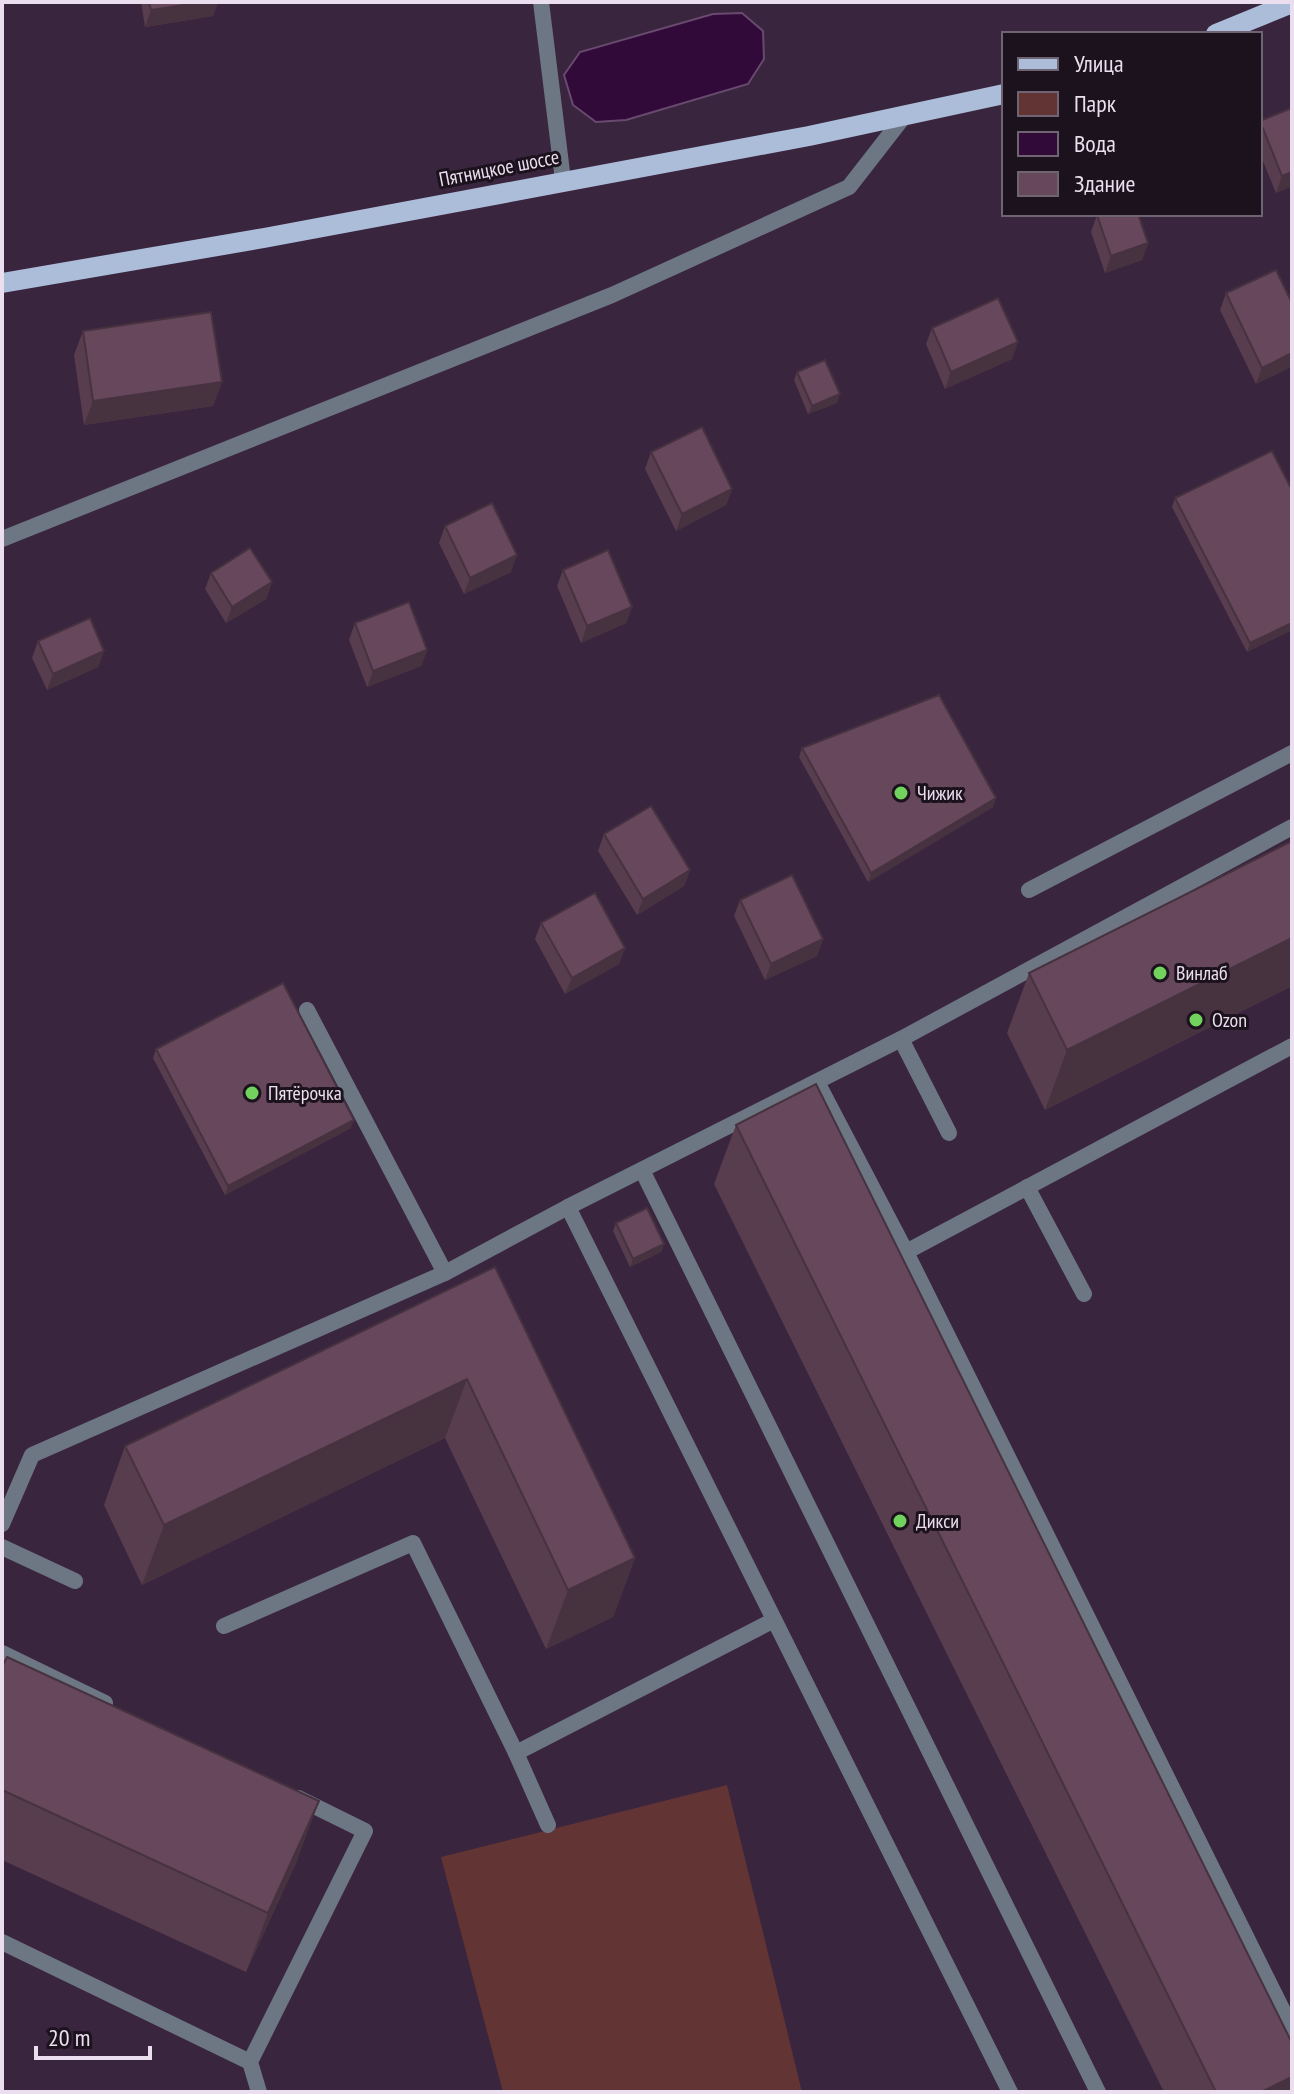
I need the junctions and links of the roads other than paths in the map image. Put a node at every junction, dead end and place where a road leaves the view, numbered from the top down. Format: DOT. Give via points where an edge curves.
graph roads {
  1 [pos="541,2"];
  2 [pos="1292,3"];
  3 [pos="1221,32"];
  4 [pos="1002,94"];
  5 [pos="905,115"];
  6 [pos="563,180"];
  7 [pos="2,283"];
  8 [pos="2,539"];
  9 [pos="1292,753"];
  10 [pos="1292,827"];
  11 [pos="1029,890"];
  12 [pos="307,1010"];
  13 [pos="901,1039"];
  14 [pos="1292,1046"];
  15 [pos="817,1082"];
  16 [pos="949,1133"];
  17 [pos="642,1170"];
  18 [pos="1027,1187"];
  19 [pos="568,1207"];
  20 [pos="906,1252"];
  21 [pos="445,1273"];
  22 [pos="1084,1294"];
  23 [pos="2,1524"];
  24 [pos="2,1547"];
  25 [pos="75,1581"];
  26 [pos="774,1620"];
  27 [pos="224,1626"];
  28 [pos="2,1653"];
  29 [pos="114,1708"];
  30 [pos="516,1753"];
  31 [pos="281,1790"];
  32 [pos="548,1825"];
  33 [pos="2,1942"];
  34 [pos="1292,2029"];
  35 [pos="250,2062"];
  36 [pos="259,2092"];
  37 [pos="1010,2092"];
  38 [pos="1098,2092"];
  1 -- 6 [label="lane"];
  2 -- 3 [label="main road"];
  4 -- 5 [label="main road, Пятницкое шоссе"];
  5 -- 6 [label="main road, Пятницкое шоссе"];
  5 -- 8 [label="lane" via="849,187 612,295"];
  6 -- 7 [label="main road, Пятницкое шоссе"];
  9 -- 11 [label="lane"];
  10 -- 13 [label="lane"];
  12 -- 21 [label="lane"];
  13 -- 15 [label="lane"];
  13 -- 16 [label="lane"];
  14 -- 18 [label="lane"];
  15 -- 17 [label="lane"];
  15 -- 20 [label="lane"];
  17 -- 19 [label="lane"];
  17 -- 38 [label="lane"];
  18 -- 20 [label="lane"];
  18 -- 22 [label="lane"];
  19 -- 21 [label="lane"];
  19 -- 26 [label="lane"];
  20 -- 34 [label="lane"];
  21 -- 23 [label="lane" via="32,1455"];
  24 -- 25 [label="lane"];
  26 -- 30 [label="lane"];
  26 -- 37 [label="lane"];
  27 -- 30 [label="lane" via="413,1543"];
  28 -- 29 [label="lane"];
  30 -- 32 [label="lane"];
  31 -- 35 [label="lane" via="365,1831"];
  33 -- 35 [label="lane"];
  35 -- 36 [label="lane"];
}
